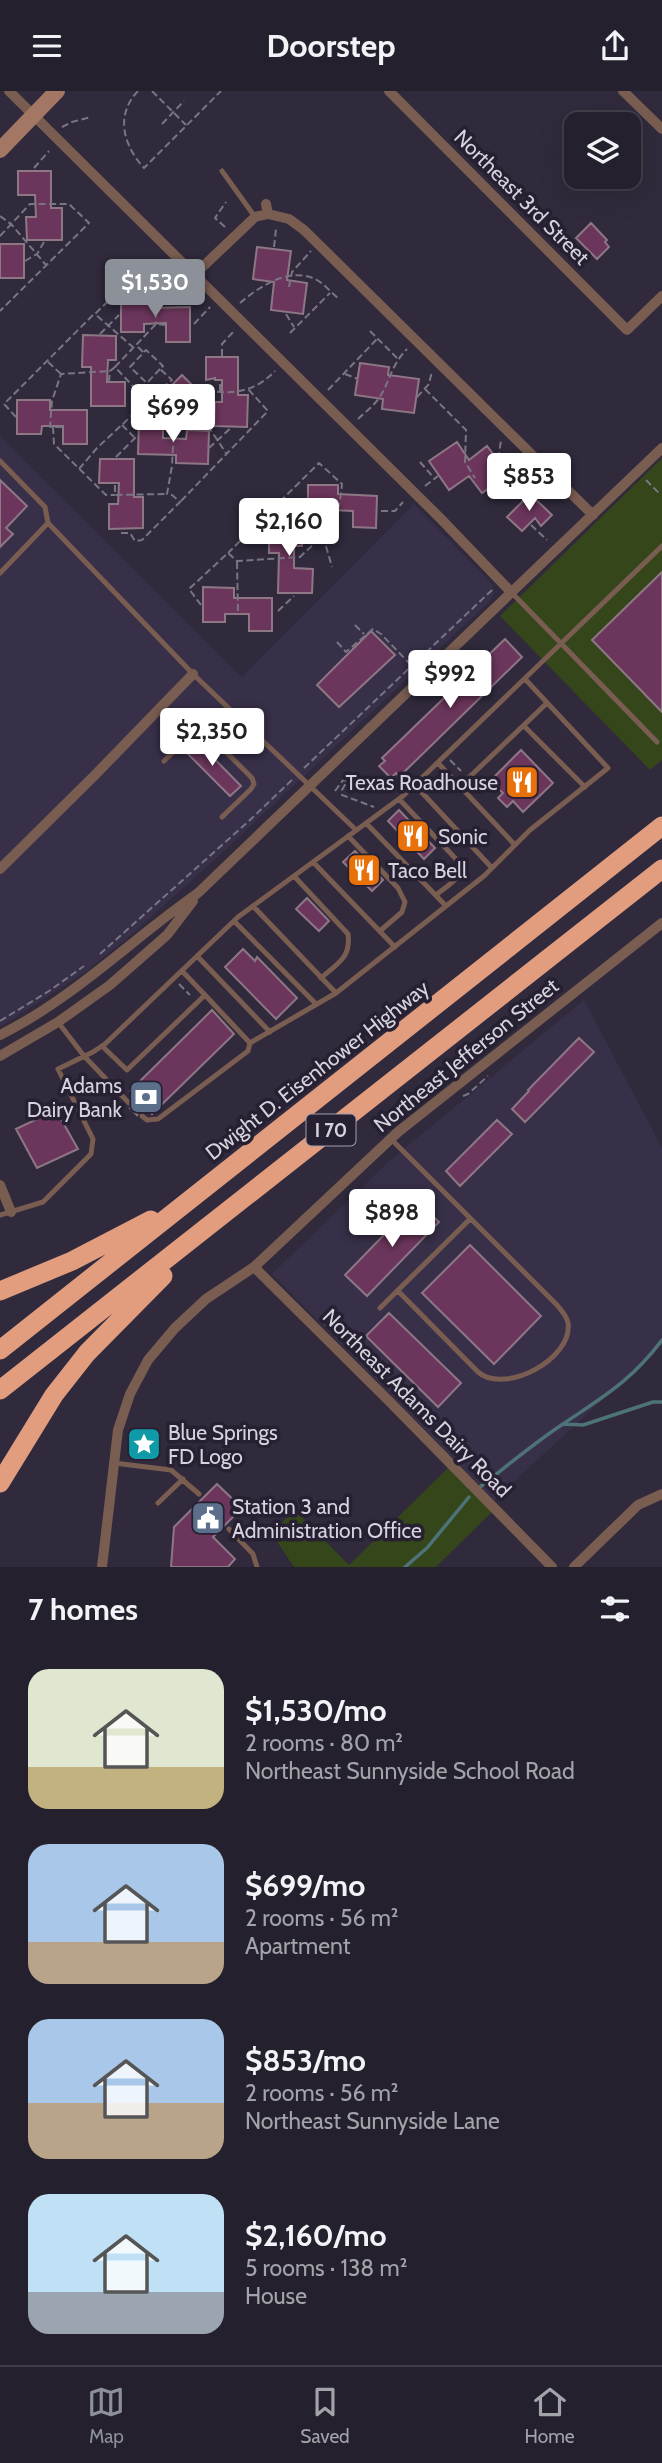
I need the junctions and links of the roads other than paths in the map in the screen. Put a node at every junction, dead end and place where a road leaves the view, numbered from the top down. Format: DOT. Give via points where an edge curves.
graph roads {
  1 [pos="9,91"];
  2 [pos="57,91"];
  3 [pos="389,91"];
  4 [pos="623,91"];
  5 [pos="33,115"];
  6 [pos="662,129"];
  7 [pos="0,150"];
  8 [pos="222,171"];
  9 [pos="255,217"];
  10 [pos="194,275"];
  11 [pos="662,296"];
  12 [pos="662,448"];
  13 [pos="0,461"];
  14 [pos="593,515"];
  15 [pos="48,523"];
  16 [pos="662,546"];
  17 [pos="0,573"];
  18 [pos="512,593"];
  19 [pos="562,644"];
  20 [pos="194,674"];
  21 [pos="525,679"];
  22 [pos="547,703"];
  23 [pos="524,726"];
  24 [pos="657,741"];
  25 [pos="164,761"];
  26 [pos="438,763"];
  27 [pos="311,785"];
  28 [pos="415,785"];
  29 [pos="460,786"];
  30 [pos="585,787"];
  31 [pos="399,799"];
  32 [pos="222,817"];
  33 [pos="366,823"];
  34 [pos="662,826"];
  35 [pos="356,830"];
  36 [pos="348,836"];
  37 [pos="515,845"];
  38 [pos="313,862"];
  39 [pos="492,868"];
  40 [pos="0,869"];
  41 [pos="662,869"];
  42 [pos="295,876"];
  43 [pos="198,893"];
  44 [pos="436,895"];
  45 [pos="253,906"];
  46 [pos="446,906"];
  47 [pos="234,921"];
  48 [pos="662,923"];
  49 [pos="380,931"];
  50 [pos="395,947"];
  51 [pos="197,956"];
  52 [pos="183,972"];
  53 [pos="321,978"];
  54 [pos="336,993"];
  55 [pos="205,995"];
  56 [pos="316,1005"];
  57 [pos="58,1022"];
  58 [pos="270,1032"];
  59 [pos="0,1035"];
  60 [pos="250,1043"];
  61 [pos="102,1046"];
  62 [pos="0,1056"];
  63 [pos="84,1056"];
  64 [pos="129,1103"];
  65 [pos="142,1116"];
  66 [pos="391,1139"];
  67 [pos="0,1185"];
  68 [pos="192,1198"];
  69 [pos="234,1206"];
  70 [pos="6,1214"];
  71 [pos="470,1219"];
  72 [pos="254,1267"];
  73 [pos="0,1291"];
  74 [pos="398,1291"];
  75 [pos="380,1308"];
  76 [pos="0,1350"];
  77 [pos="0,1390"];
  78 [pos="114,1463"];
  79 [pos="183,1479"];
  80 [pos="0,1483"];
  81 [pos="199,1494"];
  82 [pos="662,1494"];
  83 [pos="158,1503"];
  84 [pos="229,1529"];
  85 [pos="102,1567"];
  86 [pos="257,1567"];
  87 [pos="552,1567"];
  88 [pos="574,1567"];
  1 -- 5 [label="street"];
  2 -- 5 [label="street"];
  3 -- 11 [label="street, Northeast 3rd Street" via="627,330"];
  4 -- 6 [label="street"];
  5 -- 7 [label="street"];
  5 -- 10 [label="street"];
  8 -- 9 [label="lane"];
  9 -- 10 [label="street"];
  9 -- 14 [label="street" via="267,209 304,230"];
  10 -- 18 [label="street"];
  12 -- 14 [label="street"];
  13 -- 15 [label="lane" via="45,507"];
  14 -- 18 [label="street"];
  15 -- 17 [label="lane"];
  15 -- 20 [label="lane"];
  16 -- 19 [label="lane"];
  18 -- 19 [label="lane"];
  18 -- 27 [label="street"];
  19 -- 21 [label="lane"];
  19 -- 24 [label="lane"];
  20 -- 27 [label="lane"];
  20 -- 40 [label="street"];
  21 -- 22 [label="lane"];
  21 -- 26 [label="lane"];
  22 -- 23 [label="lane"];
  22 -- 30 [label="lane" via="608,768"];
  23 -- 29 [label="lane"];
  23 -- 30 [label="lane"];
  25 -- 32 [label="lane" via="200,726 254,784"];
  26 -- 28 [label="lane"];
  26 -- 29 [label="lane"];
  27 -- 35 [label="lane"];
  27 -- 43 [label="street"];
  28 -- 31 [label="lane"];
  28 -- 39 [label="lane"];
  29 -- 37 [label="lane"];
  30 -- 37 [label="lane"];
  31 -- 33 [label="lane"];
  31 -- 44 [label="lane" via="457,860 459,876"];
  33 -- 35 [label="lane"];
  33 -- 44 [label="lane"];
  34 -- 68 [label="highway, Dwight D. Eisenhower Highway / I 70"];
  35 -- 36 [label="lane"];
  36 -- 38 [label="lane"];
  36 -- 49 [label="lane" via="398,888 405,902 402,912"];
  37 -- 39 [label="lane"];
  38 -- 42 [label="lane"];
  38 -- 49 [label="lane"];
  39 -- 46 [label="lane"];
  41 -- 69 [label="highway, I 70"];
  42 -- 45 [label="lane"];
  42 -- 53 [label="lane" via="348,934 346,955"];
  43 -- 57 [label="street" via="160,943"];
  43 -- 59 [label="street" via="71,992"];
  44 -- 46 [label="lane"];
  45 -- 47 [label="lane"];
  45 -- 53 [label="lane"];
  46 -- 50 [label="lane"];
  47 -- 51 [label="lane"];
  47 -- 56 [label="lane"];
  48 -- 66 [label="street, Northeast Jefferson Street"];
  49 -- 50 [label="lane"];
  50 -- 54 [label="lane"];
  51 -- 52 [label="lane"];
  51 -- 58 [label="lane"];
  52 -- 55 [label="lane"];
  52 -- 61 [label="lane"];
  53 -- 54 [label="lane"];
  54 -- 56 [label="lane"];
  55 -- 60 [label="lane"];
  55 -- 61 [label="lane" via="127,1070"];
  56 -- 58 [label="lane"];
  57 -- 62 [label="street"];
  57 -- 63 [label="lane"];
  58 -- 60 [label="lane"];
  60 -- 65 [label="lane" via="248,1051 158,1119"];
  61 -- 63 [label="lane"];
  63 -- 64 [label="lane"];
  63 -- 70 [label="lane" via="58,1069 93,1139 91,1154 43,1202"];
  66 -- 71 [label="lane"];
  66 -- 72 [label="street, Northeast Jefferson Street"];
  67 -- 70 [label="street"];
  68 -- 73 [label="highway" via="72,1261"];
  68 -- 76 [label="highway, Dwight D. Eisenhower Highway / I 70"];
  69 -- 77 [label="highway, I 70"];
  69 -- 80 [label="highway" via="87,1353 54,1395"];
  71 -- 74 [label="lane"];
  71 -- 74 [label="lane" via="567,1318 564,1339 547,1363 515,1376 486,1377"];
  72 -- 78 [label="street, Northeast Jefferson Street" via="206,1299 148,1360 118,1430"];
  72 -- 87 [label="street, Northeast Adams Dairy Road"];
  74 -- 75 [label="lane"];
  78 -- 79 [label="lane" via="172,1470"];
  78 -- 85 [label="street, Northeast Jefferson Street"];
  79 -- 81 [label="lane"];
  79 -- 83 [label="lane"];
  82 -- 88 [label="street" via="638,1505"];
  84 -- 86 [label="lane" via="253,1554"];
}
